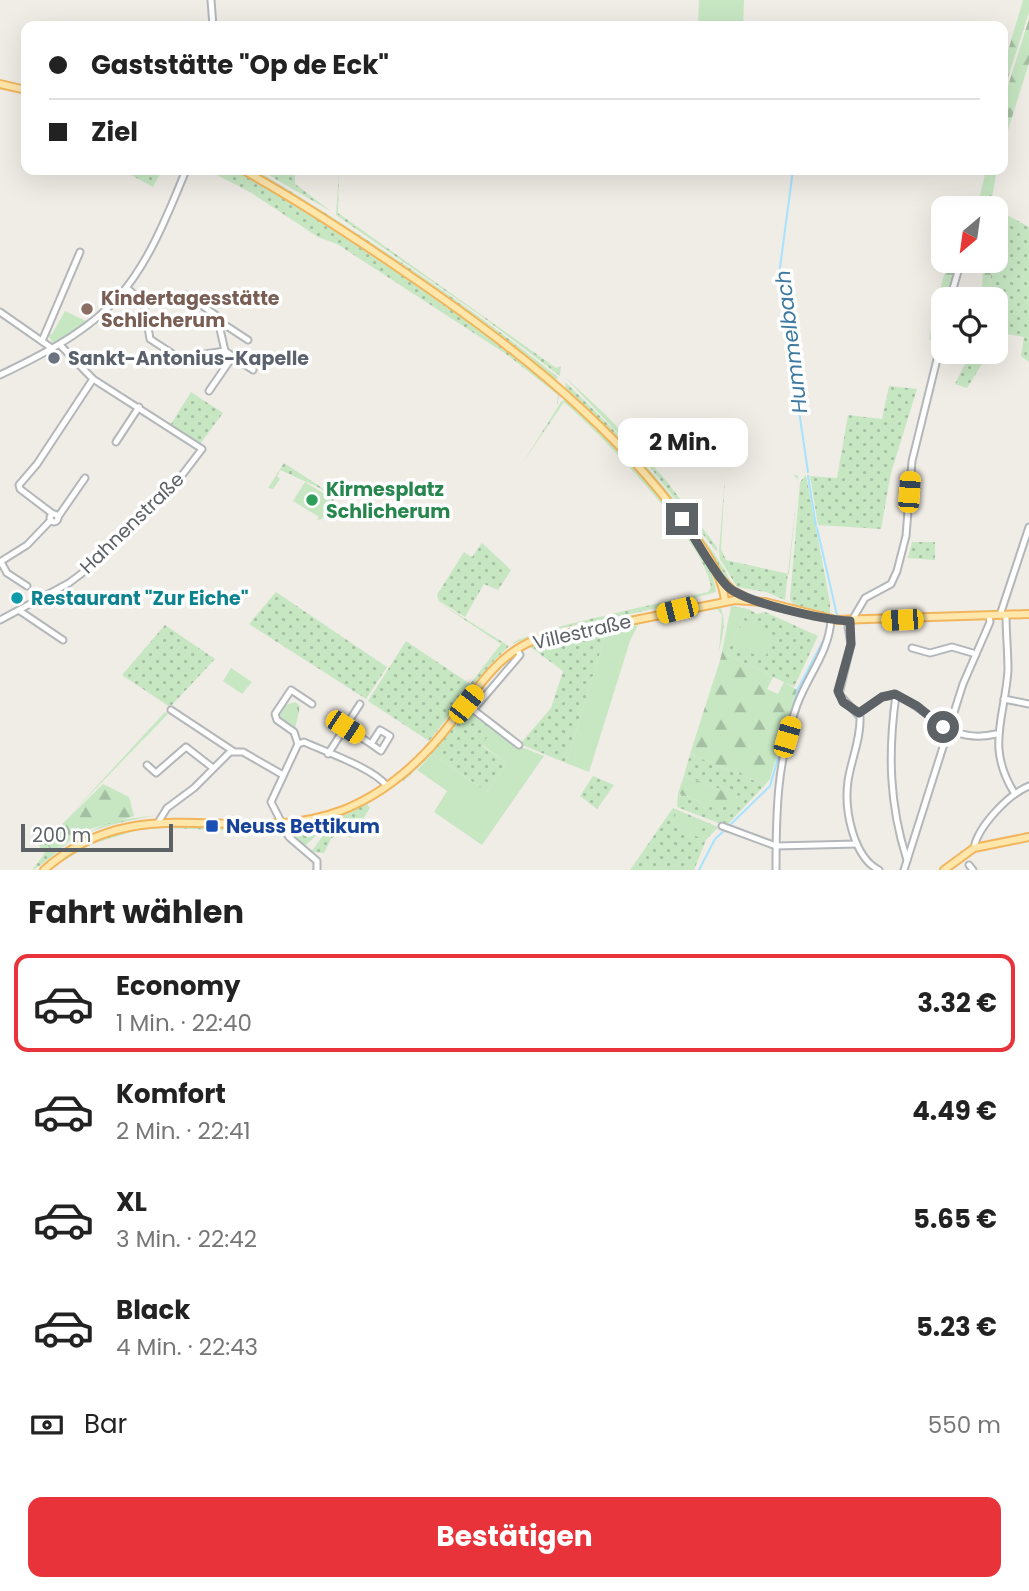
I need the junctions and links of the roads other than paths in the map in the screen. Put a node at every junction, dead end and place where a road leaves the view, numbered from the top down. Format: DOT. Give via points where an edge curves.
graph roads {
  1 [pos="211,0"];
  2 [pos="213,21"];
  3 [pos="0,83"];
  4 [pos="21,89"];
  5 [pos="184,175"];
  6 [pos="251,175"];
  7 [pos="80,252"];
  8 [pos="127,288"];
  9 [pos="144,303"];
  10 [pos="0,312"];
  11 [pos="219,321"];
  12 [pos="248,340"];
  13 [pos="42,341"];
  14 [pos="60,345"];
  15 [pos="53,349"];
  16 [pos="225,351"];
  17 [pos="233,356"];
  18 [pos="936,364"];
  19 [pos="0,365"];
  20 [pos="253,370"];
  21 [pos="2,374"];
  22 [pos="93,379"];
  23 [pos="209,391"];
  24 [pos="139,407"];
  25 [pos="116,442"];
  26 [pos="85,478"];
  27 [pos="54,517"];
  28 [pos="1029,527"];
  29 [pos="0,562"];
  30 [pos="721,579"];
  31 [pos="27,586"];
  32 [pos="725,600"];
  33 [pos="752,600"];
  34 [pos="20,611"];
  35 [pos="1029,614"];
  36 [pos="1004,617"];
  37 [pos="989,619"];
  38 [pos="0,620"];
  39 [pos="831,620"];
  40 [pos="850,621"];
  41 [pos="63,640"];
  42 [pos="912,648"];
  43 [pos="517,649"];
  44 [pos="976,654"];
  45 [pos="896,695"];
  46 [pos="1004,699"];
  47 [pos="312,704"];
  48 [pos="360,704"];
  49 [pos="466,704"];
  50 [pos="1029,704"];
  51 [pos="171,710"];
  52 [pos="473,710"];
  53 [pos="859,713"];
  54 [pos="345,727"];
  55 [pos="948,731"];
  56 [pos="996,734"];
  57 [pos="298,744"];
  58 [pos="371,744"];
  59 [pos="519,745"];
  60 [pos="233,751"];
  61 [pos="328,754"];
  62 [pos="146,765"];
  63 [pos="214,768"];
  64 [pos="283,775"];
  65 [pos="387,786"];
  66 [pos="1029,786"];
  67 [pos="1015,794"];
  68 [pos="159,821"];
  69 [pos="283,823"];
  70 [pos="722,826"];
  71 [pos="1029,836"];
  72 [pos="857,844"];
  73 [pos="776,846"];
  74 [pos="974,848"];
  75 [pos="907,860"];
  76 [pos="44,870"];
  77 [pos="317,870"];
  78 [pos="776,870"];
  79 [pos="879,870"];
  80 [pos="904,870"];
  81 [pos="944,870"];
  1 -- 2 [label="street"];
  3 -- 4 [label="main road"];
  5 -- 8 [label="street" via="155,245"];
  6 -- 30 [label="main road" via="419,282 549,379 645,474 690,530"];
  7 -- 13 [label="street"];
  8 -- 9 [label="street"];
  8 -- 14 [label="street" via="96,320"];
  9 -- 11 [label="street" via="184,294 215,313"];
  9 -- 16 [label="street" via="150,338 179,358"];
  10 -- 13 [label="street"];
  11 -- 12 [label="street"];
  11 -- 16 [label="street"];
  13 -- 15 [label="street"];
  14 -- 15 [label="street"];
  14 -- 22 [label="street"];
  15 -- 21 [label="street"];
  16 -- 17 [label="street"];
  17 -- 20 [label="street"];
  17 -- 23 [label="street"];
  18 -- 40 [label="street" via="912,461 906,536 897,571 891,584 865,598"];
  19 -- 21 [label="street"];
  22 -- 24 [label="street"];
  22 -- 27 [label="street" via="19,485"];
  24 -- 25 [label="street"];
  24 -- 34 [label="street, Hahnenstraße" via="202,449 173,487 94,564"];
  26 -- 27 [label="street"];
  27 -- 29 [label="street" via="27,545"];
  28 -- 36 [label="street"];
  29 -- 31 [label="street" via="7,573"];
  30 -- 32 [label="main road"];
  30 -- 33 [label="main road"];
  32 -- 33 [label="main road, Villestraße"];
  32 -- 43 [label="main road, Villestraße" via="540,639"];
  33 -- 39 [label="main road, Villestraße"];
  34 -- 38 [label="street, Hahnenstraße"];
  34 -- 41 [label="street"];
  35 -- 36 [label="main road, Villestraße"];
  36 -- 37 [label="main road, Villestraße"];
  36 -- 46 [label="street"];
  37 -- 40 [label="main road, Villestraße"];
  37 -- 44 [label="street"];
  39 -- 40 [label="main road, Villestraße"];
  39 -- 73 [label="street" via="827,645 800,696 780,762"];
  40 -- 53 [label="street" via="851,644 839,694"];
  42 -- 44 [label="street" via="930,653 952,647"];
  43 -- 49 [label="main road, Villestraße" via="498,664"];
  43 -- 52 [label="street" via="520,655"];
  44 -- 55 [label="street"];
  45 -- 53 [label="street" via="882,697"];
  45 -- 55 [label="street"];
  45 -- 75 [label="street" via="890,769 895,817"];
  46 -- 50 [label="street"];
  46 -- 56 [label="street"];
  47 -- 57 [label="street" via="291,690 275,718 294,732"];
  48 -- 54 [label="street"];
  49 -- 52 [label="street"];
  49 -- 65 [label="main road, Villestraße" via="423,756"];
  51 -- 60 [label="street"];
  52 -- 59 [label="street"];
  53 -- 72 [label="street" via="847,785"];
  54 -- 58 [label="street"];
  54 -- 61 [label="street"];
  55 -- 56 [label="street"];
  55 -- 75 [label="street"];
  56 -- 67 [label="street"];
  57 -- 61 [label="street" via="304,742"];
  57 -- 64 [label="street"];
  60 -- 63 [label="street"];
  60 -- 64 [label="street"];
  61 -- 65 [label="street"];
  62 -- 63 [label="street" via="156,773 186,747"];
  63 -- 68 [label="street" via="167,807"];
  64 -- 69 [label="street" via="271,802"];
  65 -- 69 [label="main road, Villestraße" via="345,809"];
  66 -- 67 [label="street"];
  67 -- 74 [label="street" via="987,824"];
  68 -- 69 [label="main road, Villestraße"];
  68 -- 76 [label="main road, Villestraße" via="128,825 91,838"];
  69 -- 77 [label="street" via="291,840 317,861"];
  70 -- 73 [label="street"];
  71 -- 74 [label="main road"];
  72 -- 73 [label="street"];
  72 -- 79 [label="street" via="865,861"];
  73 -- 78 [label="street"];
  74 -- 81 [label="main road"];
  75 -- 80 [label="street"];
}
